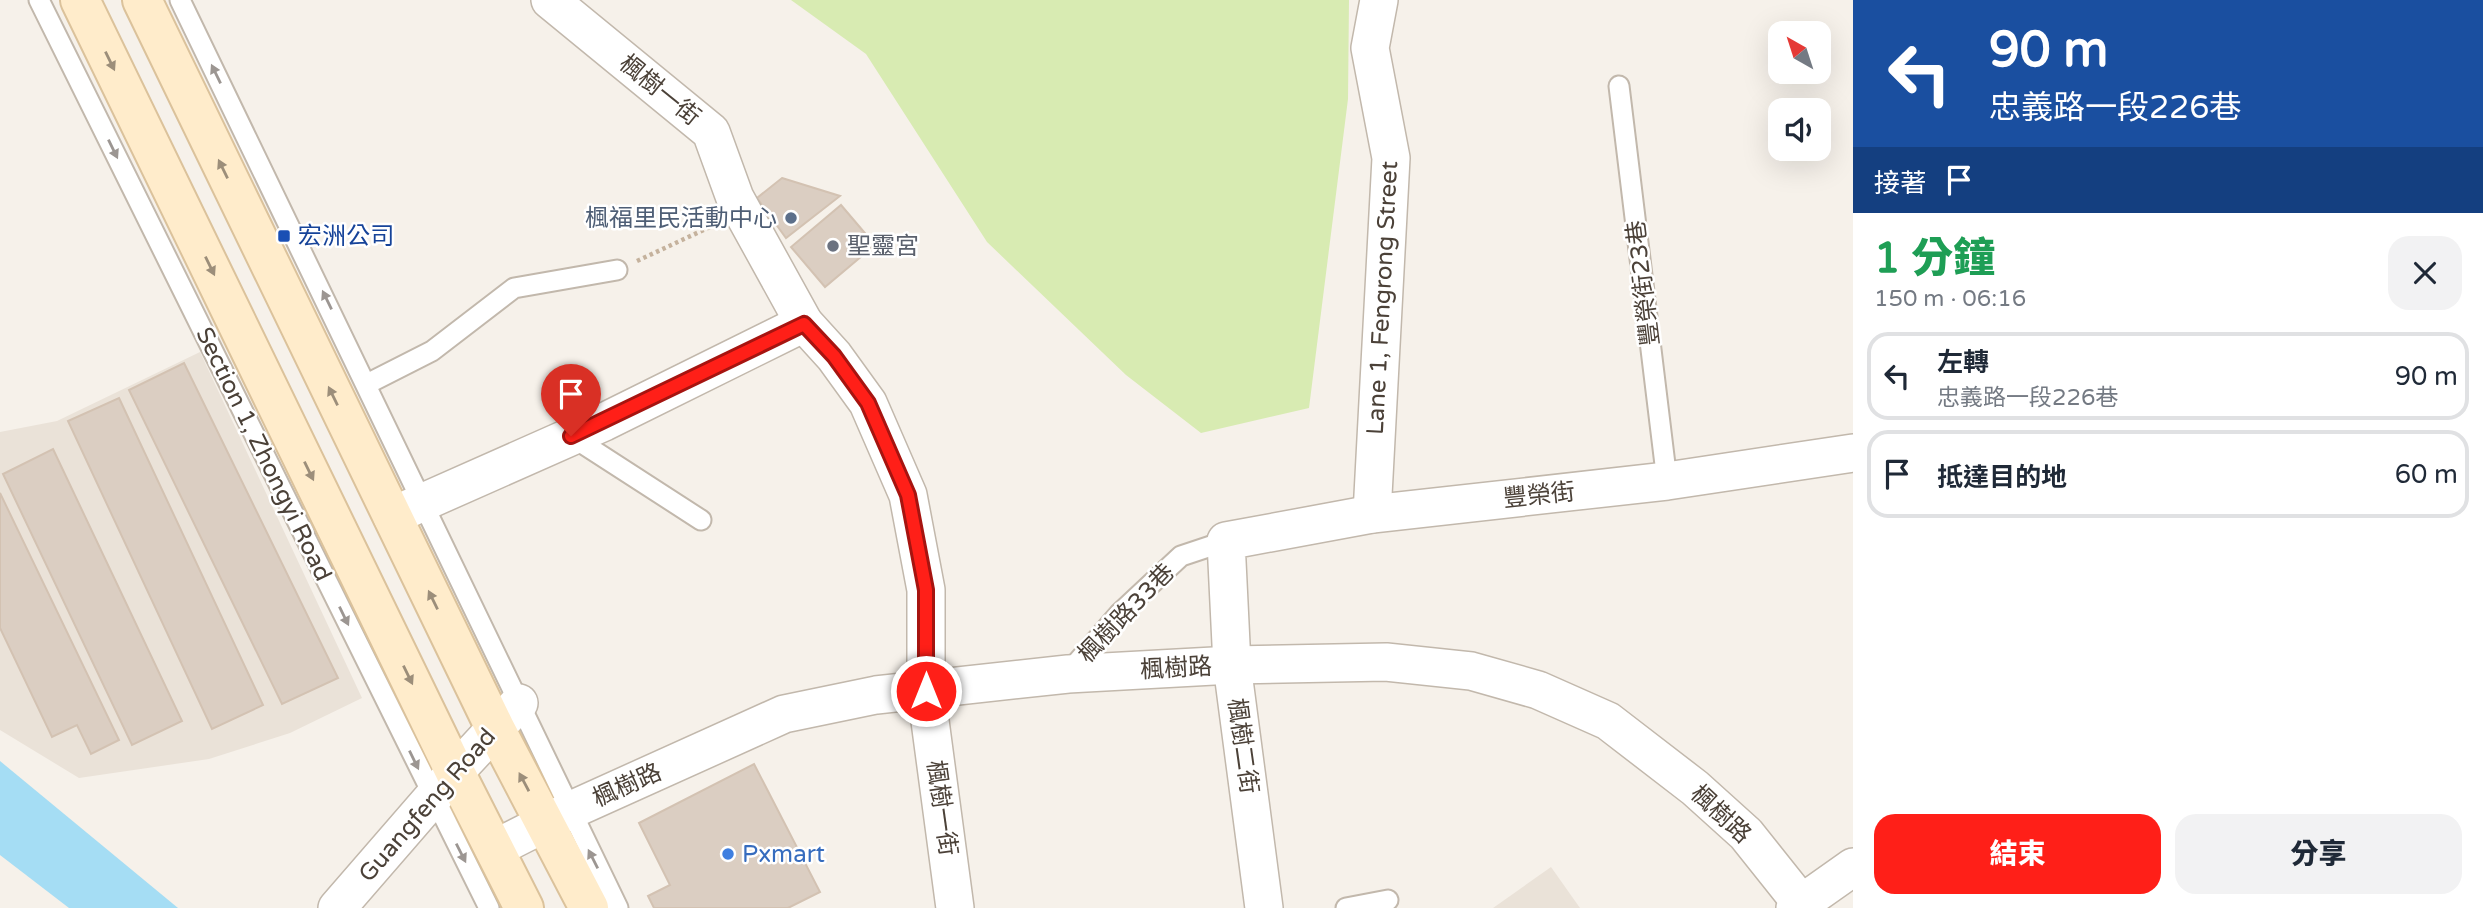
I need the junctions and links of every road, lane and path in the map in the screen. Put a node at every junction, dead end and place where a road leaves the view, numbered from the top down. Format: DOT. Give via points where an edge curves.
graph roads {
  1 [pos="39,0"];
  2 [pos="80,0"];
  3 [pos="142,0"];
  4 [pos="180,0"];
  5 [pos="550,0"];
  6 [pos="1380,0"];
  7 [pos="1619,86"];
  8 [pos="743,212"];
  9 [pos="617,270"];
  10 [pos="804,324"];
  11 [pos="367,384"];
  12 [pos="571,436"];
  13 [pos="1853,453"];
  14 [pos="1667,481"];
  15 [pos="408,509"];
  16 [pos="1372,514"];
  17 [pos="701,520"];
  18 [pos="1226,541"];
  19 [pos="1232,665"];
  20 [pos="1068,674"];
  21 [pos="926,691"];
  22 [pos="507,715"];
  23 [pos="444,785"];
  24 [pos="557,816"];
  25 [pos="494,849"];
  26 [pos="1853,867"];
  27 [pos="1388,900"];
  28 [pos="1800,906"];
  29 [pos="337,908"];
  30 [pos="489,908"];
  31 [pos="524,908"];
  32 [pos="589,908"];
  33 [pos="618,908"];
  34 [pos="955,908"];
  35 [pos="1265,908"];
  36 [pos="1346,908"];
  1 -- 23 [label="lane, Section 1, Zhongyi Road, one-way"];
  2 -- 23 [label="main road, Section 1, Zhongyi Road, one-way"];
  15 -- 3 [label="main road, one-way"];
  11 -- 4 [label="lane, one-way"];
  5 -- 8 [label="street, 楓樹一街" via="710,132"];
  6 -- 16 [label="street, Lane 1, Fengrong Street" via="1370,48 1391,158"];
  7 -- 14 [label="lane, 豐榮街23巷"];
  8 -- 9 [label="path"];
  8 -- 10 [label="street, 楓樹一街"];
  9 -- 11 [label="lane" via="514,288 432,351"];
  10 -- 12 [label="street"];
  10 -- 21 [label="street, 楓樹一街" via="868,403 908,495 926,590"];
  11 -- 15 [label="lane"];
  12 -- 15 [label="street"];
  12 -- 17 [label="lane"];
  13 -- 14 [label="street, 豐榮街"];
  14 -- 16 [label="street, 豐榮街"];
  22 -- 15 [label="main road, one-way"];
  16 -- 18 [label="street, 豐榮街"];
  18 -- 19 [label="street, 楓樹二街"];
  18 -- 20 [label="lane, 楓樹路33巷" via="1181,556 1119,614"];
  19 -- 20 [label="street, 楓樹路"];
  19 -- 28 [label="street, 楓樹路" via="1386,662 1471,671 1538,690 1608,721 1695,788 1746,834"];
  19 -- 35 [label="street, 楓樹二街"];
  20 -- 21 [label="street, 楓樹路"];
  21 -- 24 [label="street, 楓樹路" via="876,695 784,715"];
  21 -- 34 [label="street, 楓樹一街"];
  22 -- 23 [label="street, Guangfeng Road"];
  24 -- 22 [label="main road, one-way"];
  23 -- 25 [label="main road, Section 1, Zhongyi Road"];
  23 -- 29 [label="street, Guangfeng Road"];
  23 -- 30 [label="lane, Section 1, Zhongyi Road, one-way"];
  24 -- 25 [label="street, 楓樹路"];
  24 -- 32 [label="main road"];
  33 -- 24 [label="lane, one-way"];
  25 -- 31 [label="main road, Section 1, Zhongyi Road"];
  26 -- 28 [label="street"];
  27 -- 36 [label="lane"];
}
